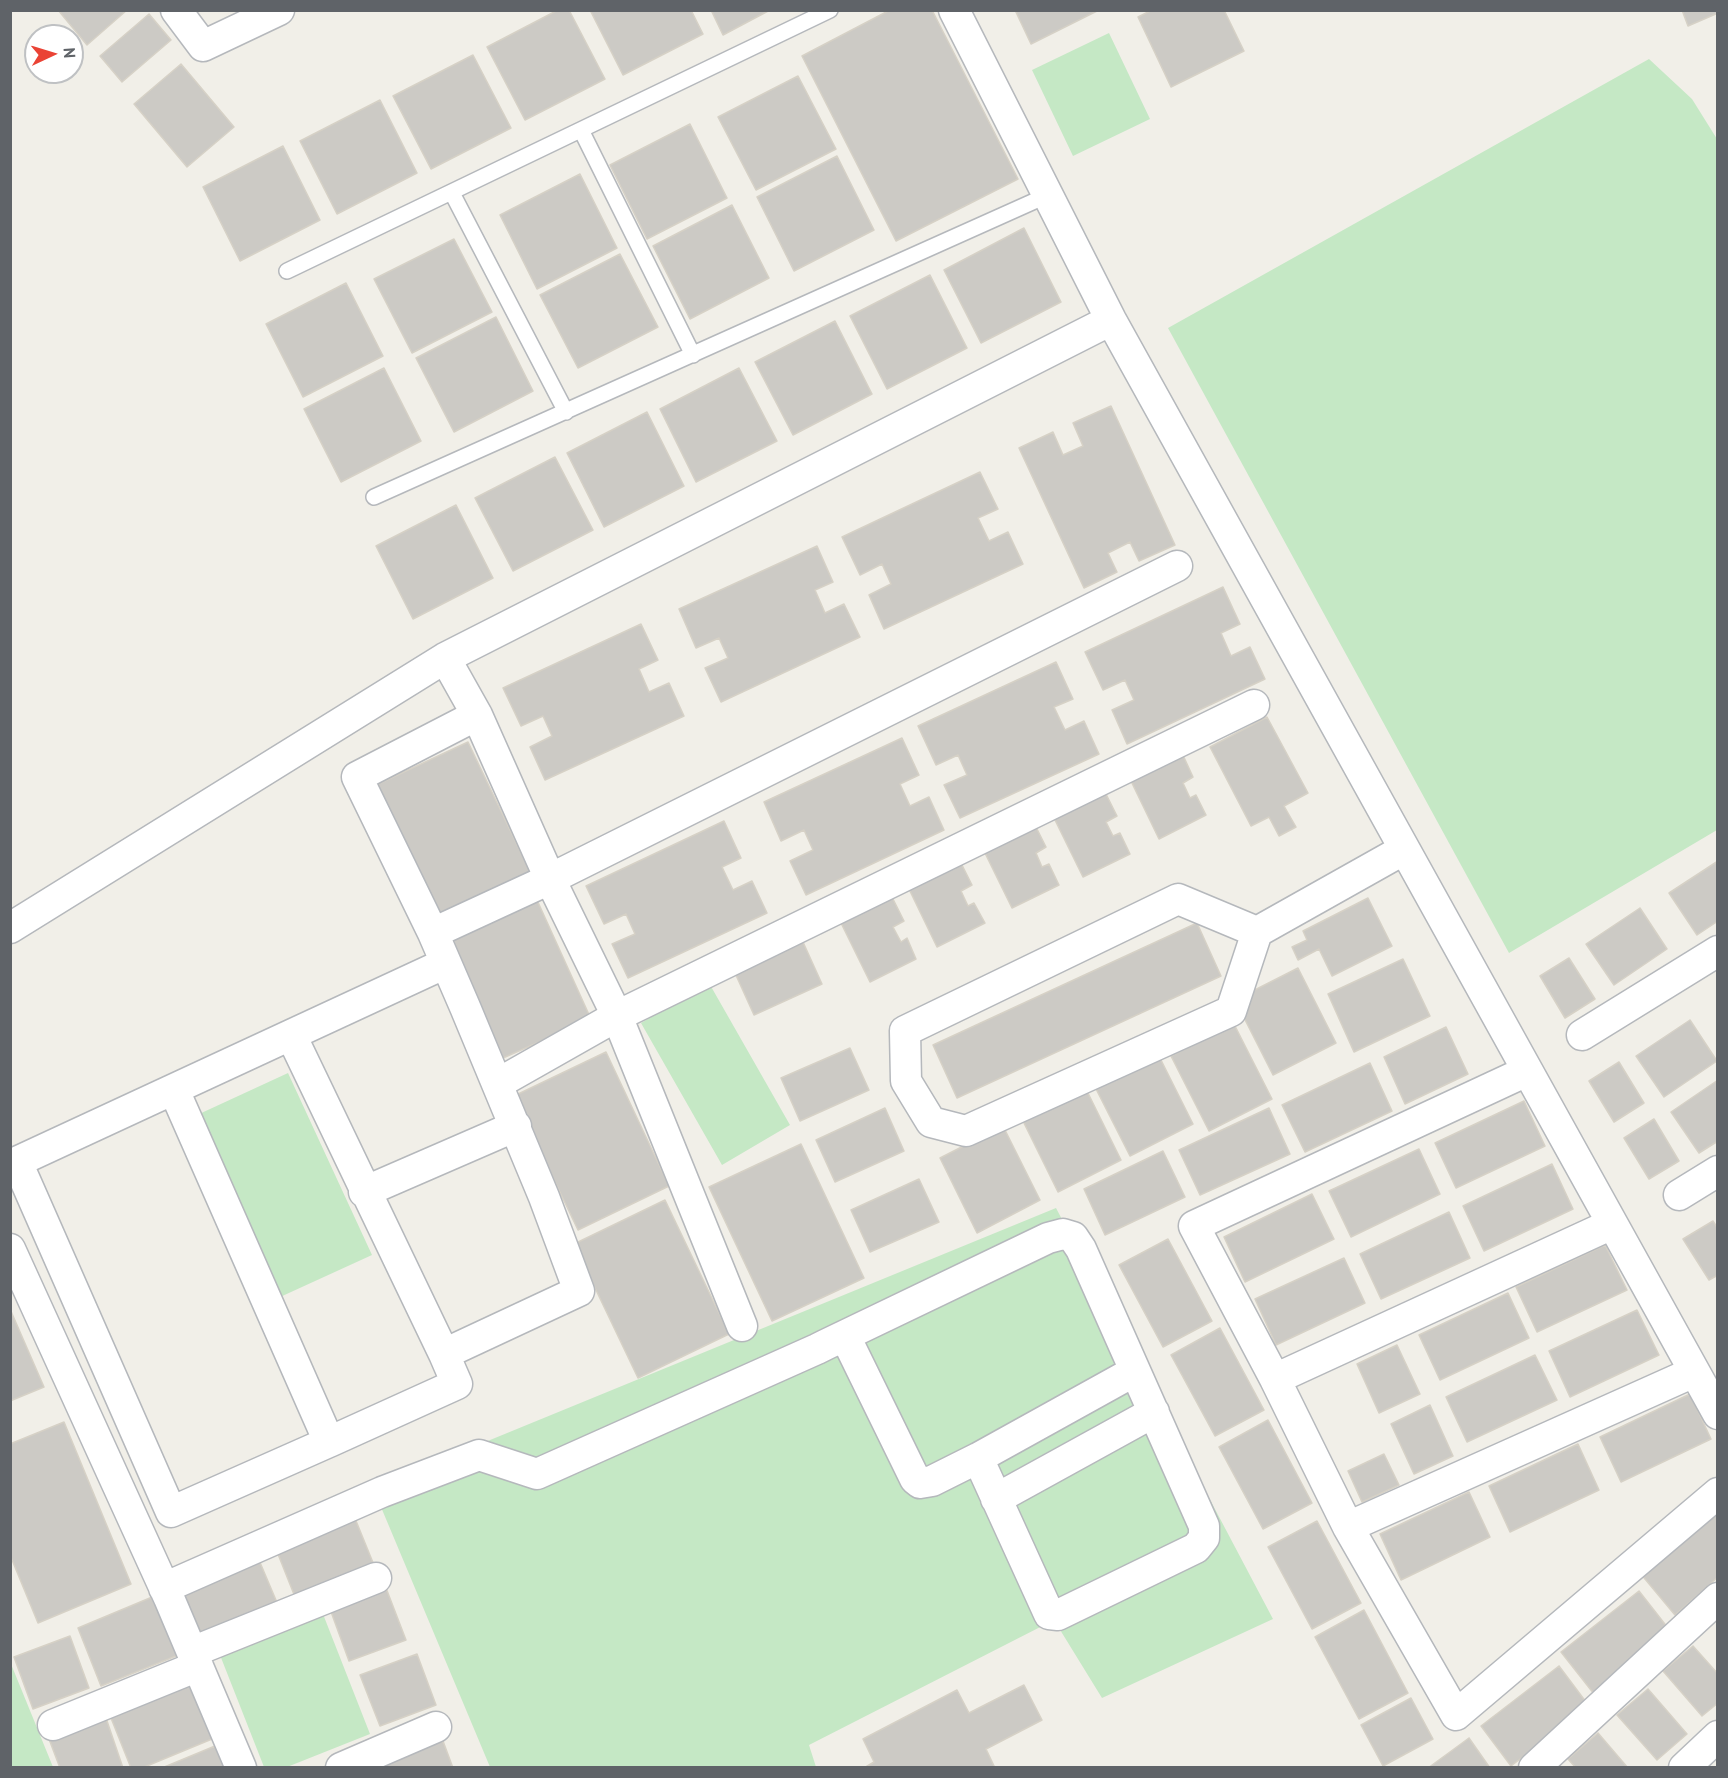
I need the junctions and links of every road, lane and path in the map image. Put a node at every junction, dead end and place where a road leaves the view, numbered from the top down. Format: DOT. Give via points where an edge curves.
graph roads {
  1 [pos="176,10"];
  2 [pos="279,10"];
  3 [pos="830,10"];
  4 [pos="954,10"];
  5 [pos="581,130"];
  6 [pos="452,193"];
  7 [pos="1048,195"];
  8 [pos="287,271"];
  9 [pos="1111,320"];
  10 [pos="693,355"];
  11 [pos="566,412"];
  12 [pos="374,497"];
  13 [pos="1177,566"];
  14 [pos="445,658"];
  15 [pos="1254,705"];
  16 [pos="477,716"];
  17 [pos="1403,850"];
  18 [pos="550,879"];
  19 [pos="10,928"];
  20 [pos="1257,932"];
  21 [pos="433,933"];
  22 [pos="1718,951"];
  23 [pos="446,963"];
  24 [pos="617,1016"];
  25 [pos="291,1035"];
  26 [pos="1582,1035"];
  27 [pos="1527,1071"];
  28 [pos="497,1084"];
  29 [pos="174,1090"];
  30 [pos="516,1126"];
  31 [pos="14,1163"];
  32 [pos="1718,1171"];
  33 [pos="364,1192"];
  34 [pos="1679,1195"];
  35 [pos="1612,1224"];
  36 [pos="10,1249"];
  37 [pos="742,1326"];
  38 [pos="845,1335"];
  39 [pos="444,1354"];
  40 [pos="1135,1371"];
  41 [pos="1694,1372"];
  42 [pos="1275,1378"];
  43 [pos="1105,1388"];
  44 [pos="1154,1412"];
  45 [pos="1718,1414"];
  46 [pos="1039,1424"];
  47 [pos="1124,1428"];
  48 [pos="329,1442"];
  49 [pos="978,1458"];
  50 [pos="1060,1464"];
  51 [pos="1718,1493"];
  52 [pos="996,1499"];
  53 [pos="1348,1527"];
  54 [pos="376,1578"];
  55 [pos="164,1588"];
  56 [pos="1718,1598"];
  57 [pos="195,1659"];
  58 [pos="52,1725"];
  59 [pos="436,1727"];
  60 [pos="1718,1737"];
  61 [pos="241,1767"];
  62 [pos="341,1767"];
  63 [pos="1534,1767"];
  64 [pos="1684,1767"];
  1 -- 2 [label="street" via="202,46"];
  3 -- 5 [label="lane"];
  4 -- 7 [label="street"];
  5 -- 6 [label="lane"];
  5 -- 10 [label="lane"];
  6 -- 8 [label="lane"];
  6 -- 11 [label="lane"];
  7 -- 9 [label="street"];
  7 -- 10 [label="lane"];
  9 -- 14 [label="street"];
  9 -- 17 [label="street"];
  10 -- 11 [label="lane"];
  11 -- 12 [label="lane"];
  13 -- 18 [label="street"];
  14 -- 16 [label="street"];
  14 -- 19 [label="street"];
  15 -- 24 [label="street"];
  16 -- 18 [label="street"];
  16 -- 21 [label="street" via="357,777"];
  17 -- 20 [label="street"];
  17 -- 27 [label="street"];
  18 -- 21 [label="street"];
  18 -- 24 [label="street"];
  20 -- 20 [label="street" via="1231,1011 966,1131 931,1122 906,1081 905,1031 1178,899"];
  21 -- 23 [label="street"];
  22 -- 26 [label="street"];
  23 -- 25 [label="street"];
  23 -- 28 [label="street"];
  24 -- 28 [label="street"];
  24 -- 37 [label="street"];
  25 -- 29 [label="street"];
  25 -- 33 [label="street"];
  27 -- 35 [label="street"];
  27 -- 42 [label="street" via="1194,1226"];
  28 -- 30 [label="street"];
  29 -- 31 [label="street"];
  29 -- 48 [label="street"];
  30 -- 33 [label="street"];
  30 -- 39 [label="street" via="579,1291"];
  31 -- 48 [label="street" via="171,1512"];
  32 -- 34 [label="street"];
  33 -- 39 [label="street"];
  35 -- 41 [label="street"];
  35 -- 42 [label="street"];
  36 -- 55 [label="street"];
  38 -- 40 [label="street" via="1063,1234 1073,1237 1081,1249"];
  38 -- 49 [label="street" via="915,1479 920,1483 932,1482"];
  38 -- 55 [label="street" via="537,1474 479,1455 382,1492"];
  39 -- 48 [label="street" via="457,1384"];
  40 -- 43 [label="street"];
  40 -- 44 [label="street"];
  41 -- 45 [label="street"];
  41 -- 53 [label="street"];
  42 -- 53 [label="street"];
  43 -- 46 [label="street"];
  43 -- 47 [label="street"];
  44 -- 47 [label="street"];
  44 -- 52 [label="street" via="1204,1526 1204,1538 1196,1548 1058,1615 1049,1614"];
  46 -- 49 [label="street"];
  46 -- 50 [label="street"];
  47 -- 50 [label="street"];
  49 -- 52 [label="street"];
  50 -- 52 [label="street"];
  51 -- 53 [label="street" via="1456,1715"];
  54 -- 57 [label="street"];
  55 -- 57 [label="street"];
  56 -- 63 [label="street"];
  57 -- 58 [label="street"];
  57 -- 61 [label="street"];
  59 -- 62 [label="street"];
  60 -- 64 [label="street"];
}
